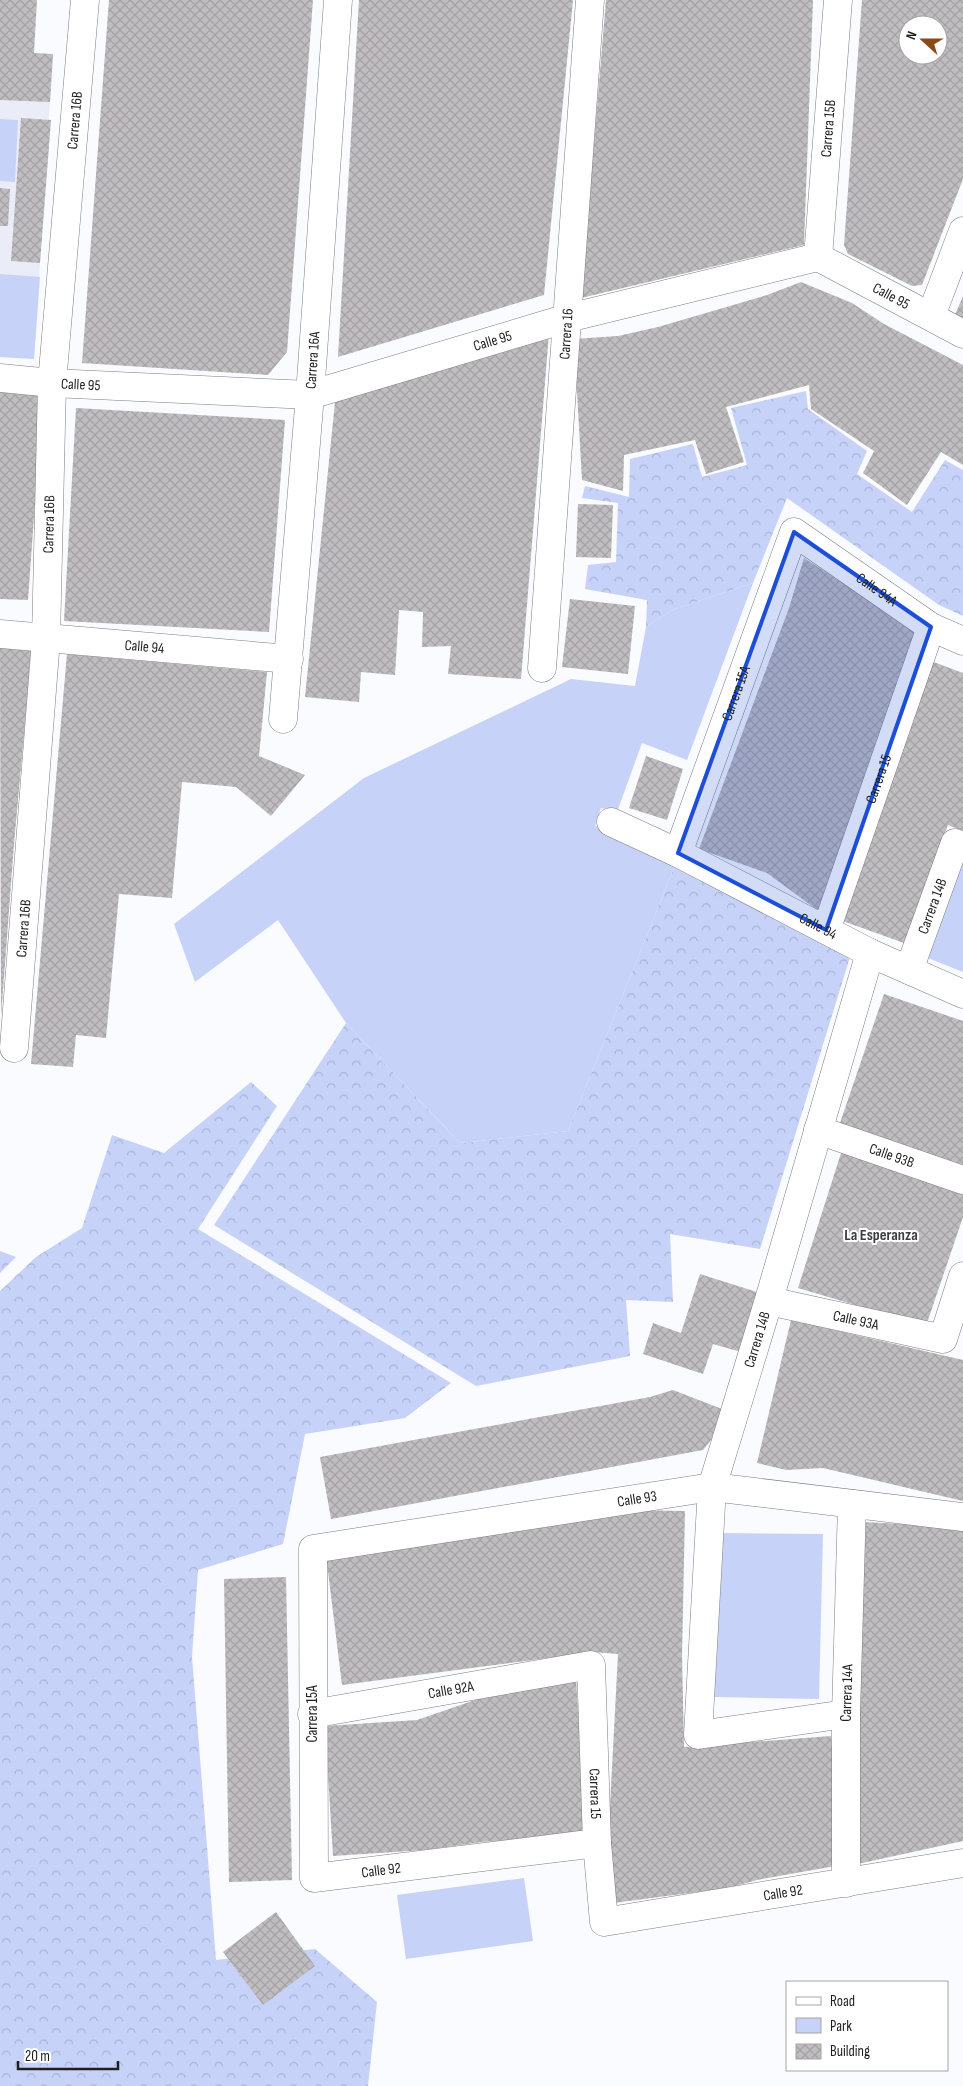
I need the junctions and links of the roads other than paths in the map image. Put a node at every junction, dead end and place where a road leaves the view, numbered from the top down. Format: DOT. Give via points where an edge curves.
graph roads {
  1 [pos="86,0"];
  2 [pos="338,0"];
  3 [pos="590,0"];
  4 [pos="838,0"];
  5 [pos="963,231"];
  6 [pos="818,257"];
  7 [pos="931,316"];
  8 [pos="568,318"];
  9 [pos="963,334"];
  10 [pos="0,378"];
  11 [pos="52,384"];
  12 [pos="310,395"];
  13 [pos="794,532"];
  14 [pos="931,627"];
  15 [pos="0,634"];
  16 [pos="46,639"];
  17 [pos="963,641"];
  18 [pos="288,659"];
  19 [pos="542,668"];
  20 [pos="283,719"];
  21 [pos="611,822"];
  22 [pos="959,845"];
  23 [pos="678,853"];
  24 [pos="826,930"];
  25 [pos="870,953"];
  26 [pos="909,970"];
  27 [pos="963,994"];
  28 [pos="14,1048"];
  29 [pos="818,1130"];
  30 [pos="963,1180"];
  31 [pos="963,1276"];
  32 [pos="769,1301"];
  33 [pos="712,1487"];
  34 [pos="852,1504"];
  35 [pos="963,1517"];
  36 [pos="312,1549"];
  37 [pos="591,1665"];
  38 [pos="312,1714"];
  39 [pos="846,1714"];
  40 [pos="596,1843"];
  41 [pos="963,1863"];
  42 [pos="314,1878"];
  43 [pos="846,1883"];
  44 [pos="604,1922"];
  1 -- 11 [label="street, Carrera 16B"];
  2 -- 12 [label="street, Carrera 16A"];
  3 -- 8 [label="street, Carrera 16"];
  4 -- 6 [label="street, Carrera 15B"];
  5 -- 7 [label="street"];
  6 -- 7 [label="street, Calle 95"];
  6 -- 8 [label="street, Calle 95"];
  7 -- 9 [label="street, Calle 95"];
  8 -- 12 [label="street, Calle 95"];
  8 -- 19 [label="street, Carrera 16"];
  10 -- 11 [label="street, Calle 95"];
  11 -- 12 [label="street, Calle 95"];
  11 -- 16 [label="street, Carrera 16B"];
  12 -- 18 [label="street, Carrera 16A"];
  13 -- 14 [label="street, Calle 94A"];
  13 -- 23 [label="street, Carrera 15A"];
  14 -- 17 [label="street, Calle 94A"];
  14 -- 24 [label="street, Carrera 15"];
  15 -- 16 [label="street, Calle 94"];
  16 -- 18 [label="street, Calle 94"];
  16 -- 28 [label="street, Carrera 16B"];
  18 -- 20 [label="street, Carrera 16A"];
  21 -- 23 [label="street, Calle 94"];
  22 -- 26 [label="street, Carrera 14B"];
  23 -- 24 [label="street, Calle 94"];
  24 -- 25 [label="street, Calle 94"];
  25 -- 26 [label="street, Calle 94"];
  25 -- 29 [label="street, Carrera 14B"];
  26 -- 27 [label="street, Calle 94"];
  29 -- 30 [label="street, Calle 93B"];
  29 -- 32 [label="street, Carrera 14B"];
  31 -- 32 [label="street, Calle 93A" via="943,1339"];
  32 -- 33 [label="street, Carrera 14B"];
  33 -- 34 [label="street, Calle 93"];
  33 -- 36 [label="street, Calle 93"];
  33 -- 39 [label="street, Carrera 14B" via="698,1735"];
  34 -- 35 [label="street, Calle 93"];
  34 -- 39 [label="street, Carrera 14A"];
  36 -- 38 [label="street, Carrera 15A"];
  37 -- 38 [label="street, Calle 92A"];
  37 -- 40 [label="street, Carrera 15"];
  38 -- 42 [label="street, Carrera 15A"];
  39 -- 43 [label="street, Carrera 14A"];
  40 -- 42 [label="street, Calle 92"];
  40 -- 44 [label="street, Carrera 15"];
  41 -- 43 [label="street, Calle 92"];
  43 -- 44 [label="street, Calle 92"];
}
